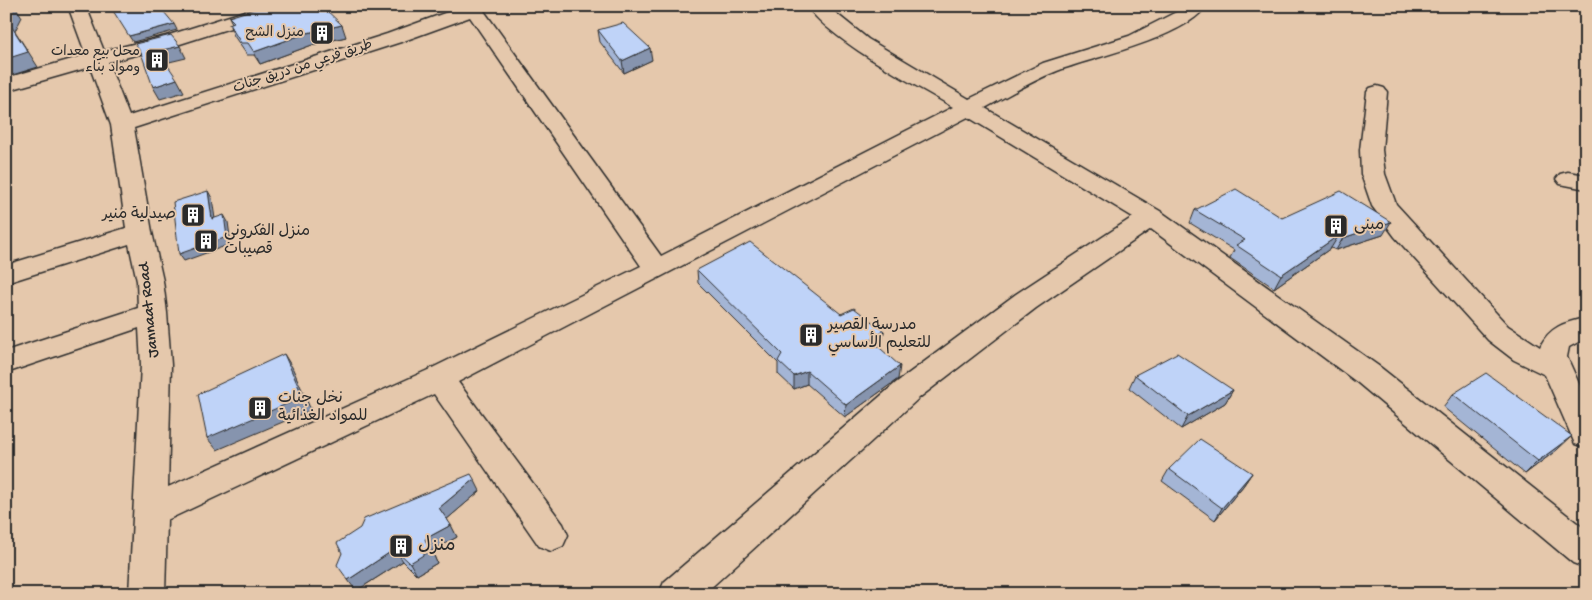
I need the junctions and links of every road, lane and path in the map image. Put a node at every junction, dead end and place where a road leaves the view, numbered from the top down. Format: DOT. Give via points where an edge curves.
graph roads {
  1 [pos="77,6"];
  2 [pos="281,6"];
  3 [pos="816,6"];
  4 [pos="1197,6"];
  5 [pos="464,10"];
  6 [pos="98,58"];
  7 [pos="6,84"];
  8 [pos="1377,92"];
  9 [pos="968,106"];
  10 [pos="122,125"];
  11 [pos="1151,217"];
  12 [pos="139,232"];
  13 [pos="656,269"];
  14 [pos="6,274"];
  15 [pos="153,313"];
  16 [pos="1586,328"];
  17 [pos="6,362"];
  18 [pos="1555,367"];
  19 [pos="439,378"];
  20 [pos="1586,435"];
  21 [pos="149,512"];
  22 [pos="552,534"];
  23 [pos="1586,552"];
  24 [pos="147,594"];
  25 [pos="677,594"];
  1 -- 6 [label="street, Jannaat Road"];
  2 -- 6 [label="street" via="173,40"];
  3 -- 9 [label="street" via="861,43"];
  4 -- 9 [label="street" via="1193,12 1136,40 1050,67"];
  5 -- 10 [label="street, طريق فرعي من دريق جنات"];
  5 -- 13 [label="street"];
  6 -- 7 [label="street"];
  6 -- 10 [label="street, Jannaat Road"];
  8 -- 18 [label="street" via="1371,150 1373,174 1384,206 1498,333 1524,352"];
  9 -- 11 [label="street"];
  9 -- 13 [label="street"];
  10 -- 12 [label="street, Jannaat Road"];
  11 -- 23 [label="street" via="1369,376"];
  11 -- 25 [label="street" via="1026,301 908,390"];
  12 -- 14 [label="street"];
  12 -- 15 [label="street, Jannaat Road"];
  13 -- 19 [label="street"];
  15 -- 17 [label="street"];
  15 -- 21 [label="street, Jannaat Road" via="156,365"];
  16 -- 18 [label="street" via="1574,330 1557,340 1553,348"];
  18 -- 20 [label="street"];
  19 -- 21 [label="street"];
  19 -- 22 [label="street"];
  21 -- 24 [label="street, Jannaat Road"];
}
